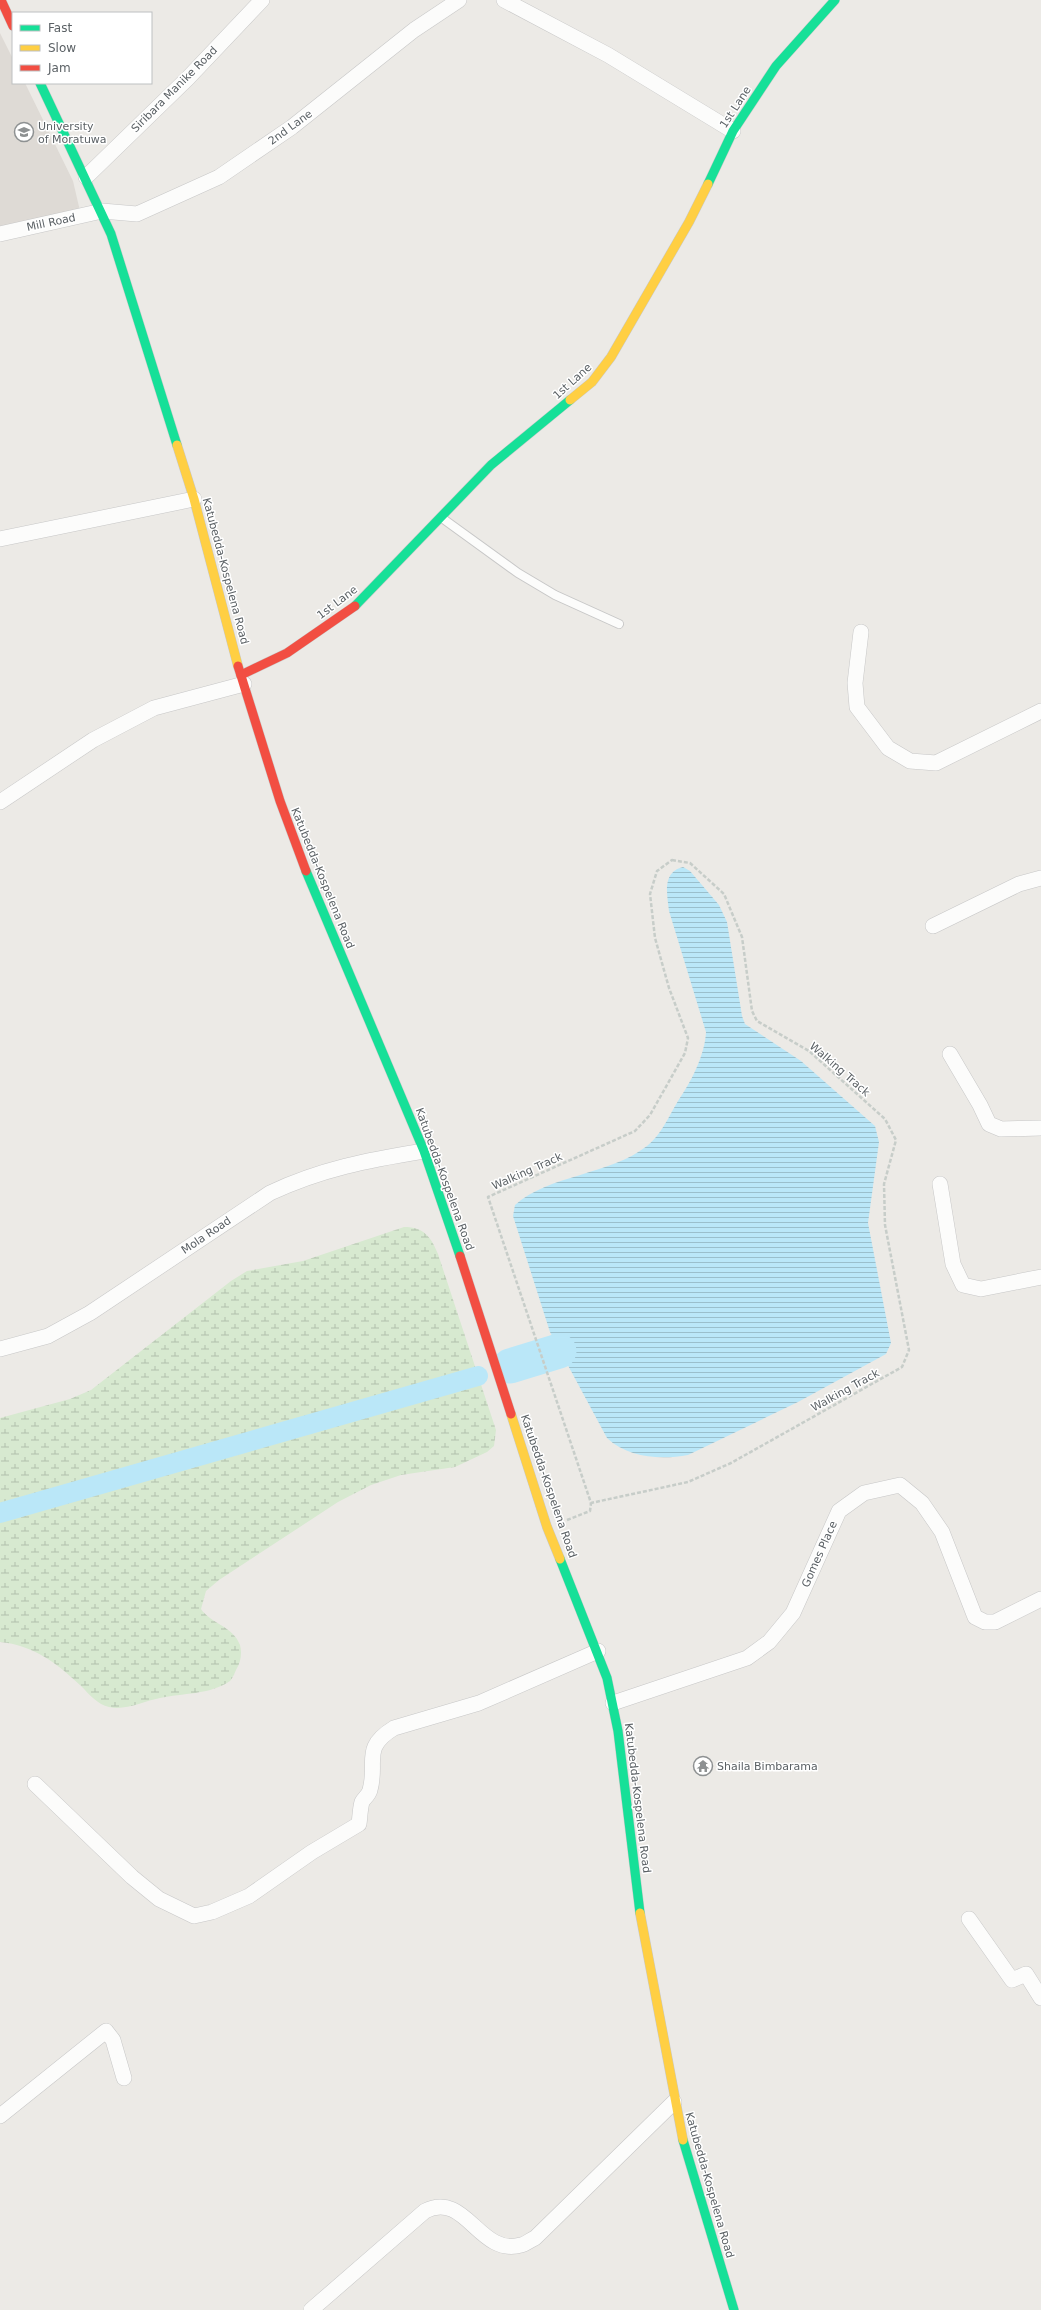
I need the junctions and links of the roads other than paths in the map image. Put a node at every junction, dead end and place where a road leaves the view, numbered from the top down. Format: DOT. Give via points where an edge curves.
graph roads {
  1 [pos="0,0"];
  2 [pos="262,0"];
  3 [pos="459,0"];
  4 [pos="504,0"];
  5 [pos="835,0"];
  6 [pos="12,24"];
  7 [pos="40,84"];
  8 [pos="733,131"];
  9 [pos="86,177"];
  10 [pos="102,211"];
  11 [pos="0,234"];
  12 [pos="194,499"];
  13 [pos="441,518"];
  14 [pos="0,540"];
  15 [pos="619,624"];
  16 [pos="861,632"];
  17 [pos="243,679"];
  18 [pos="1041,710"];
  19 [pos="0,802"];
  20 [pos="1041,878"];
  21 [pos="933,926"];
  22 [pos="950,1054"];
  23 [pos="1041,1128"];
  24 [pos="424,1151"];
  25 [pos="940,1184"];
  26 [pos="1041,1276"];
  27 [pos="0,1349"];
  28 [pos="1041,1599"];
  29 [pos="598,1652"];
  30 [pos="613,1703"];
  31 [pos="35,1784"];
  32 [pos="969,1919"];
  33 [pos="1041,1998"];
  34 [pos="124,2078"];
  35 [pos="674,2102"];
  36 [pos="0,2116"];
  37 [pos="311,2310"];
  38 [pos="734,2310"];
  1 -- 6 [label="main road"];
  2 -- 9 [label="street, Siribara Manike Road" via="188,78"];
  3 -- 10 [label="street, 2nd Lane" via="414,30 292,127 219,177 137,214"];
  4 -- 8 [label="street" via="608,55"];
  5 -- 8 [label="main road, 1st Lane" via="776,66"];
  7 -- 9 [label="main road, Katubedda-Kospelena Road"];
  8 -- 13 [label="main road, 1st Lane" via="689,222 611,357 592,382 491,465"];
  9 -- 10 [label="main road, Katubedda-Kospelena Road"];
  10 -- 11 [label="street, Mill Road"];
  10 -- 12 [label="main road, Katubedda-Kospelena Road" via="154,367"];
  12 -- 14 [label="street"];
  12 -- 17 [label="main road, Katubedda-Kospelena Road"];
  13 -- 15 [label="lane" via="518,573 555,595"];
  13 -- 17 [label="main road, 1st Lane" via="359,603"];
  16 -- 18 [label="street" via="855,683 858,707 888,748 910,761 936,763"];
  17 -- 19 [label="street" via="154,708 93,740"];
  17 -- 24 [label="main road, Katubedda-Kospelena Road" via="280,801 304,867"];
  20 -- 21 [label="street" via="1019,884"];
  22 -- 23 [label="street" via="980,1105 988,1124 1001,1129"];
  24 -- 27 [label="street, Mola Road" via="329,1169 301,1178 270,1193 90,1313 48,1336"];
  24 -- 29 [label="main road, Katubedda-Kospelena Road" via="548,1527"];
  25 -- 26 [label="street" via="953,1264 963,1285 980,1289"];
  28 -- 30 [label="street, Gomes Place" via="995,1622 985,1622 975,1616 942,1532 922,1503 900,1485 864,1493 839,1511 793,1613 769,1642 747,1658"];
  29 -- 30 [label="main road, Katubedda-Kospelena Road"];
  29 -- 31 [label="street" via="479,1703 394,1728 383,1735 372,1753 370,1792 362,1801 359,1824 312,1852 249,1896 212,1912 194,1916 159,1899 132,1877"];
  30 -- 35 [label="main road, Katubedda-Kospelena Road" via="640,1917"];
  32 -- 33 [label="street" via="1012,1980 1026,1974"];
  34 -- 36 [label="street" via="113,2040 106,2030"];
  35 -- 37 [label="street" via="535,2238 521,2245 511,2246 497,2242 481,2234 458,2211 447,2206 435,2206 425,2211"];
  35 -- 38 [label="main road, Katubedda-Kospelena Road" via="686,2154"];
}
